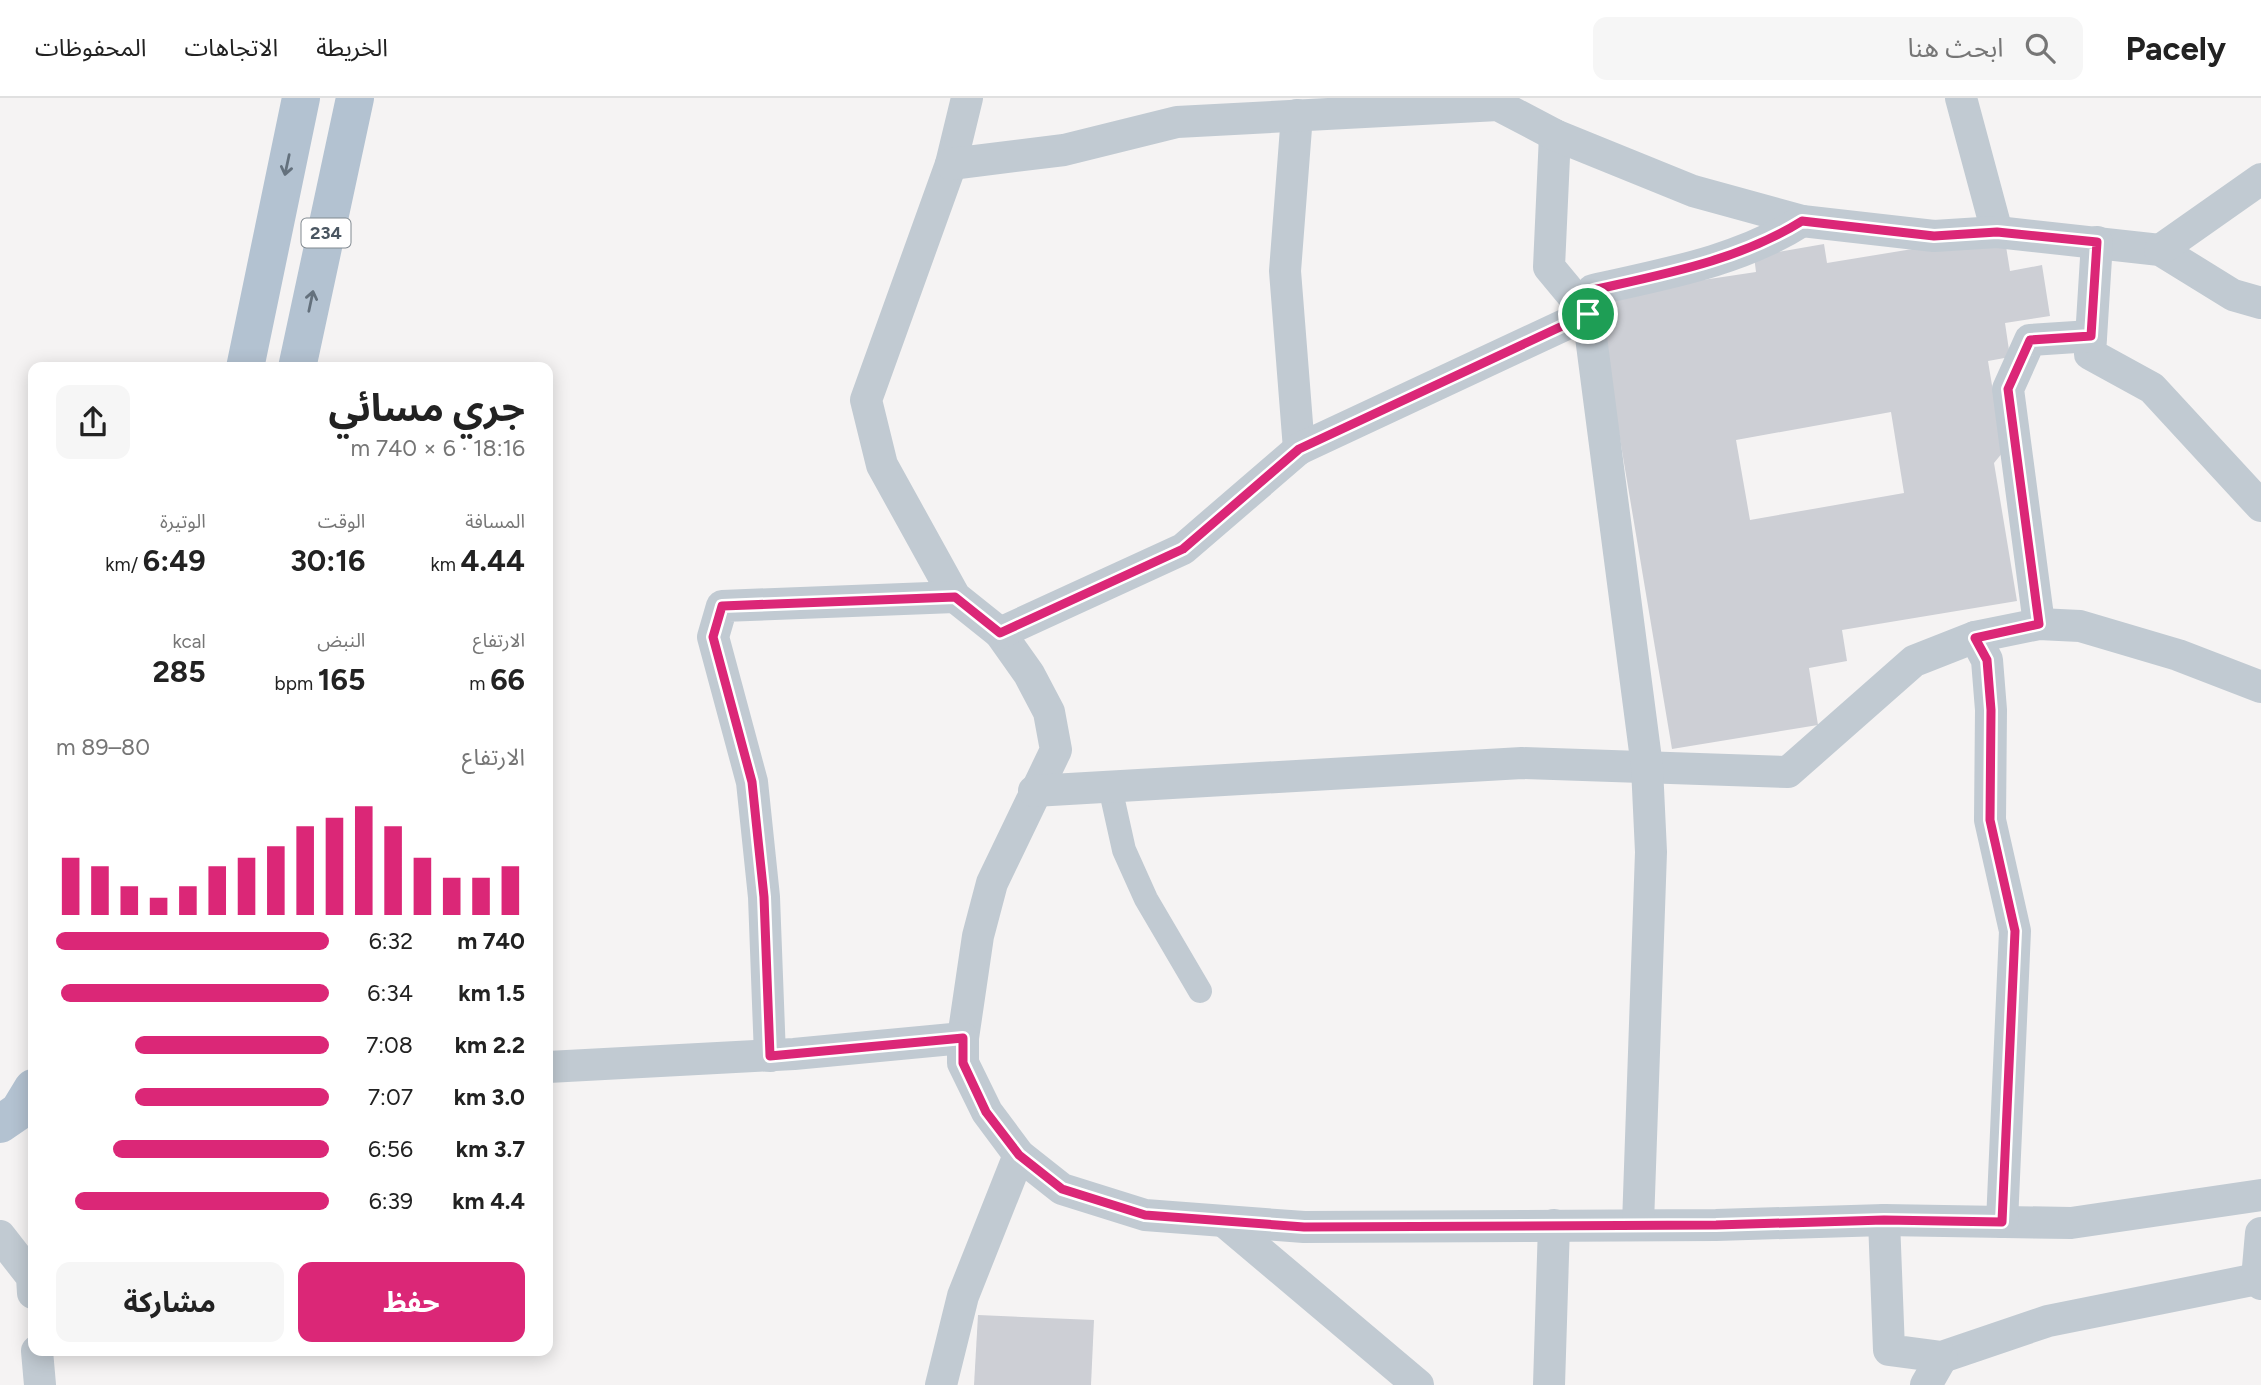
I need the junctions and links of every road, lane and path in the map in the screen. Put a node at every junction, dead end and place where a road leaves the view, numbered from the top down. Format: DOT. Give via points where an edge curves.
graph roads {
  1 [pos="301,98"];
  2 [pos="355,98"];
  3 [pos="967,98"];
  4 [pos="1961,98"];
  5 [pos="1498,100"];
  6 [pos="1297,115"];
  7 [pos="1555,135"];
  8 [pos="951,164"];
  9 [pos="2261,179"];
  10 [pos="1802,221"];
  11 [pos="1997,232"];
  12 [pos="2097,242"];
  13 [pos="2160,250"];
  14 [pos="2261,303"];
  15 [pos="1588,314"];
  16 [pos="2091,336"];
  17 [pos="246,362"];
  18 [pos="298,362"];
  19 [pos="1299,449"];
  20 [pos="2261,506"];
  21 [pos="955,597"];
  22 [pos="2039,624"];
  23 [pos="1000,633"];
  24 [pos="1975,638"];
  25 [pos="2261,687"];
  26 [pos="1647,767"];
  27 [pos="1110,787"];
  28 [pos="1034,791"];
  29 [pos="1200,990"];
  30 [pos="963,1038"];
  31 [pos="770,1056"];
  32 [pos="553,1067"];
  33 [pos="1019,1155"];
  34 [pos="2261,1195"];
  35 [pos="1884,1220"];
  36 [pos="2002,1222"];
  37 [pos="1226,1223"];
  38 [pos="1637,1224"];
  39 [pos="1554,1225"];
  40 [pos="2261,1233"];
  41 [pos="0,1236"];
  42 [pos="28,1272"];
  43 [pos="2259,1282"];
  44 [pos="37,1356"];
  45 [pos="1942,1357"];
  46 [pos="40,1385"];
  47 [pos="941,1385"];
  48 [pos="1418,1385"];
  49 [pos="1549,1385"];
  50 [pos="1926,1385"];
  1 -- 17 [label="main road, 234, one-way"];
  18 -- 2 [label="main road, 234, one-way"];
  3 -- 8 [label="street"];
  4 -- 11 [label="street"];
  5 -- 6 [label="street"];
  5 -- 7 [label="street"];
  6 -- 8 [label="street" via="1177,122 1064,150"];
  6 -- 19 [label="street" via="1285,271"];
  7 -- 10 [label="street" via="1693,191"];
  7 -- 15 [label="street" via="1549,267"];
  8 -- 21 [label="street" via="866,400 882,465"];
  9 -- 13 [label="street"];
  10 -- 11 [label="street" via="1934,236"];
  10 -- 15 [label="street" via="1770,241 1672,273 1593,290"];
  11 -- 12 [label="street"];
  12 -- 13 [label="street"];
  12 -- 16 [label="street"];
  13 -- 14 [label="street" via="2233,295"];
  15 -- 19 [label="street"];
  15 -- 26 [label="street"];
  16 -- 20 [label="street" via="2090,354 2152,388"];
  16 -- 22 [label="street" via="2030,340 2008,389"];
  19 -- 23 [label="street" via="1183,549"];
  21 -- 23 [label="street"];
  21 -- 31 [label="street" via="722,606 713,637 752,782 764,897"];
  22 -- 24 [label="street"];
  22 -- 25 [label="street" via="2080,626 2178,655"];
  23 -- 28 [label="street" via="1030,674 1049,712 1056,750"];
  24 -- 26 [label="street" via="1914,661 1788,772"];
  24 -- 36 [label="street" via="1987,660 1990,820 2015,931"];
  26 -- 27 [label="street" via="1522,763"];
  26 -- 38 [label="street" via="1651,852"];
  27 -- 28 [label="street"];
  27 -- 29 [label="street" via="1124,850 1146,899"];
  28 -- 30 [label="street" via="992,883 978,936"];
  30 -- 31 [label="street"];
  30 -- 33 [label="street" via="963,1063 981,1100"];
  31 -- 32 [label="street"];
  33 -- 37 [label="street" via="1062,1189 1145,1215"];
  33 -- 47 [label="street" via="963,1296"];
  34 -- 36 [label="street" via="2071,1223"];
  35 -- 36 [label="street"];
  35 -- 38 [label="street"];
  35 -- 45 [label="street" via="1889,1349"];
  37 -- 39 [label="street" via="1304,1227"];
  37 -- 48 [label="street"];
  38 -- 39 [label="street"];
  39 -- 49 [label="street"];
  40 -- 43 [label="street"];
  41 -- 42 [label="street"];
  43 -- 45 [label="street" via="2048,1321"];
  44 -- 46 [label="street"];
  45 -- 50 [label="street"];
}
